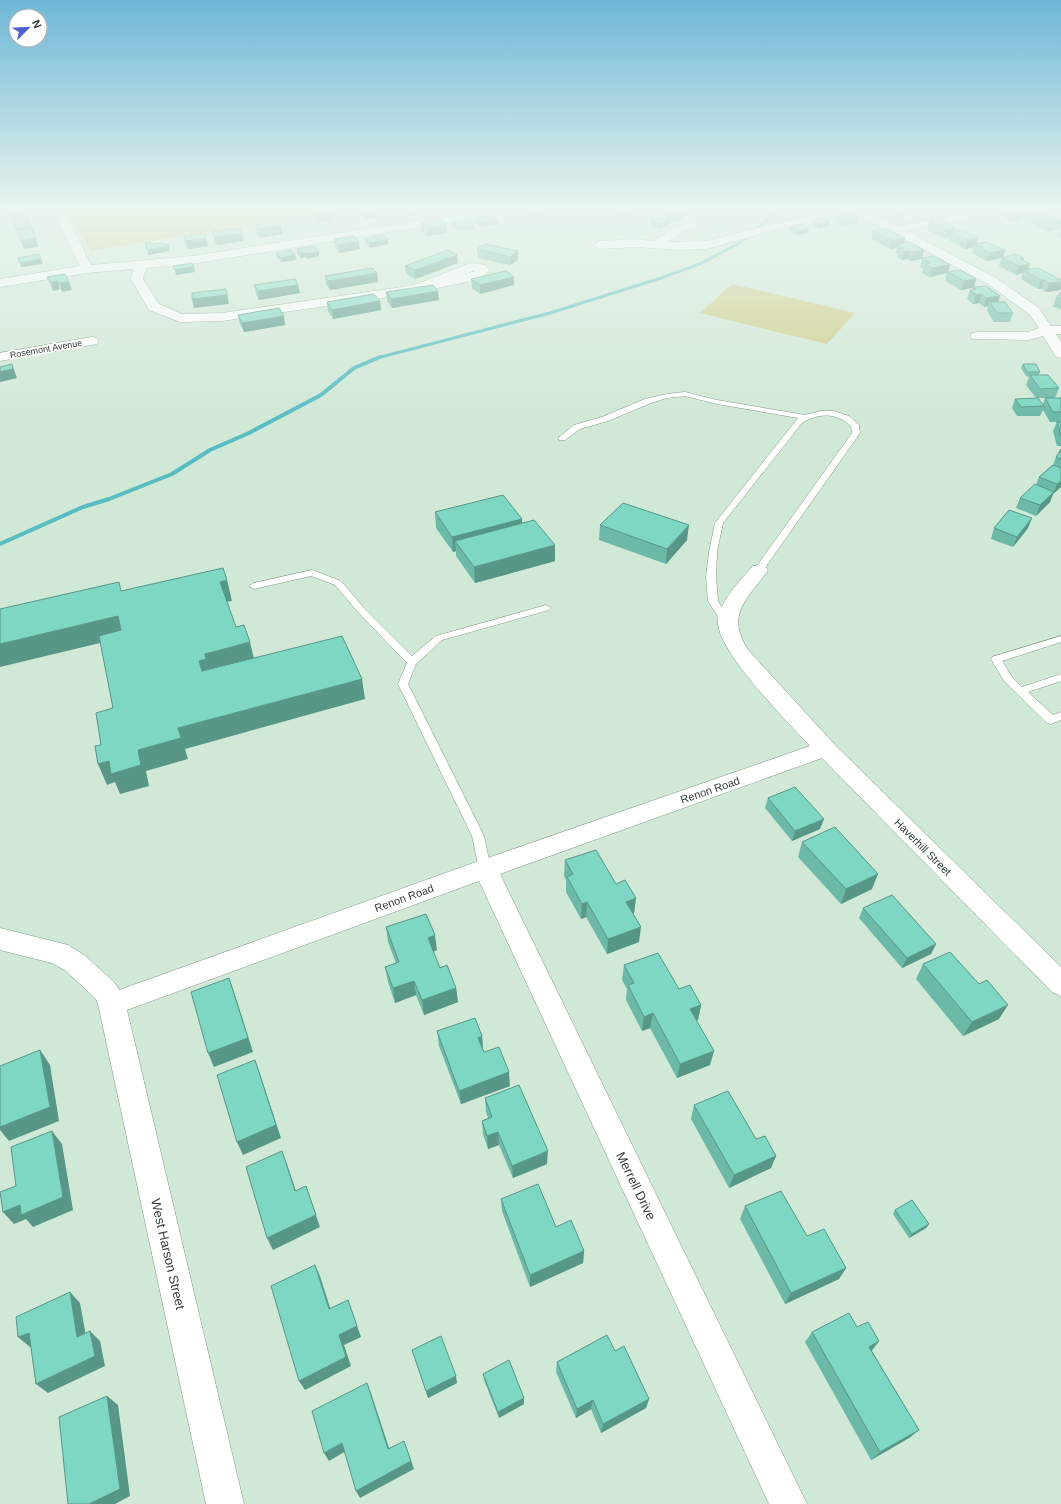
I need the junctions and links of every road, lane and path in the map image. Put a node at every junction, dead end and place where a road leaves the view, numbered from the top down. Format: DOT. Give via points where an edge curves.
graph roads {
  1 [pos="32,278"];
  2 [pos="137,278"];
  3 [pos="987,278"];
  4 [pos="0,284"];
  5 [pos="422,286"];
  6 [pos="1047,330"];
  7 [pos="1061,330"];
  8 [pos="977,336"];
  9 [pos="92,340"];
  10 [pos="1061,354"];
  11 [pos="0,357"];
  12 [pos="804,417"];
  13 [pos="562,438"];
  14 [pos="759,570"];
  15 [pos="254,586"];
  16 [pos="546,608"];
  17 [pos="727,626"];
  18 [pos="1061,639"];
  19 [pos="412,662"];
  20 [pos="1061,677"];
  21 [pos="1020,691"];
  22 [pos="1061,716"];
  23 [pos="825,749"];
  24 [pos="485,869"];
  25 [pos="0,939"];
  26 [pos="1061,984"];
  27 [pos="112,1004"];
  28 [pos="225,1504"];
  29 [pos="788,1504"];
  1 -- 4 [label="street"];
  2 -- 5 [label="street" via="154,307 180,318 222,317"];
  3 -- 6 [label="street" via="1034,311"];
  6 -- 7 [label="street"];
  6 -- 8 [label="street" via="1030,336"];
  6 -- 10 [label="street"];
  9 -- 11 [label="street, Rosemont Avenue"];
  12 -- 13 [label="lane" via="685,394 648,401 605,419 577,427"];
  12 -- 14 [label="lane" via="823,412 845,417 855,425 856,433"];
  12 -- 17 [label="lane" via="719,523 711,577 713,601"];
  14 -- 17 [label="street" via="733,604"];
  15 -- 19 [label="lane" via="312,574 338,583"];
  16 -- 19 [label="lane" via="439,638"];
  17 -- 23 [label="street, Haverhill Street" via="729,636 752,668"];
  18 -- 21 [label="lane" via="996,659 1008,679"];
  19 -- 24 [label="lane" via="403,684 478,836"];
  20 -- 21 [label="lane"];
  21 -- 22 [label="lane" via="1051,720"];
  23 -- 24 [label="street, Renon Road"];
  23 -- 26 [label="street, Haverhill Street"];
  24 -- 27 [label="street, Renon Road"];
  24 -- 29 [label="street, Merrell Drive"];
  25 -- 27 [label="street" via="59,952 106,991"];
  27 -- 28 [label="street, West Harson Street"];
}
